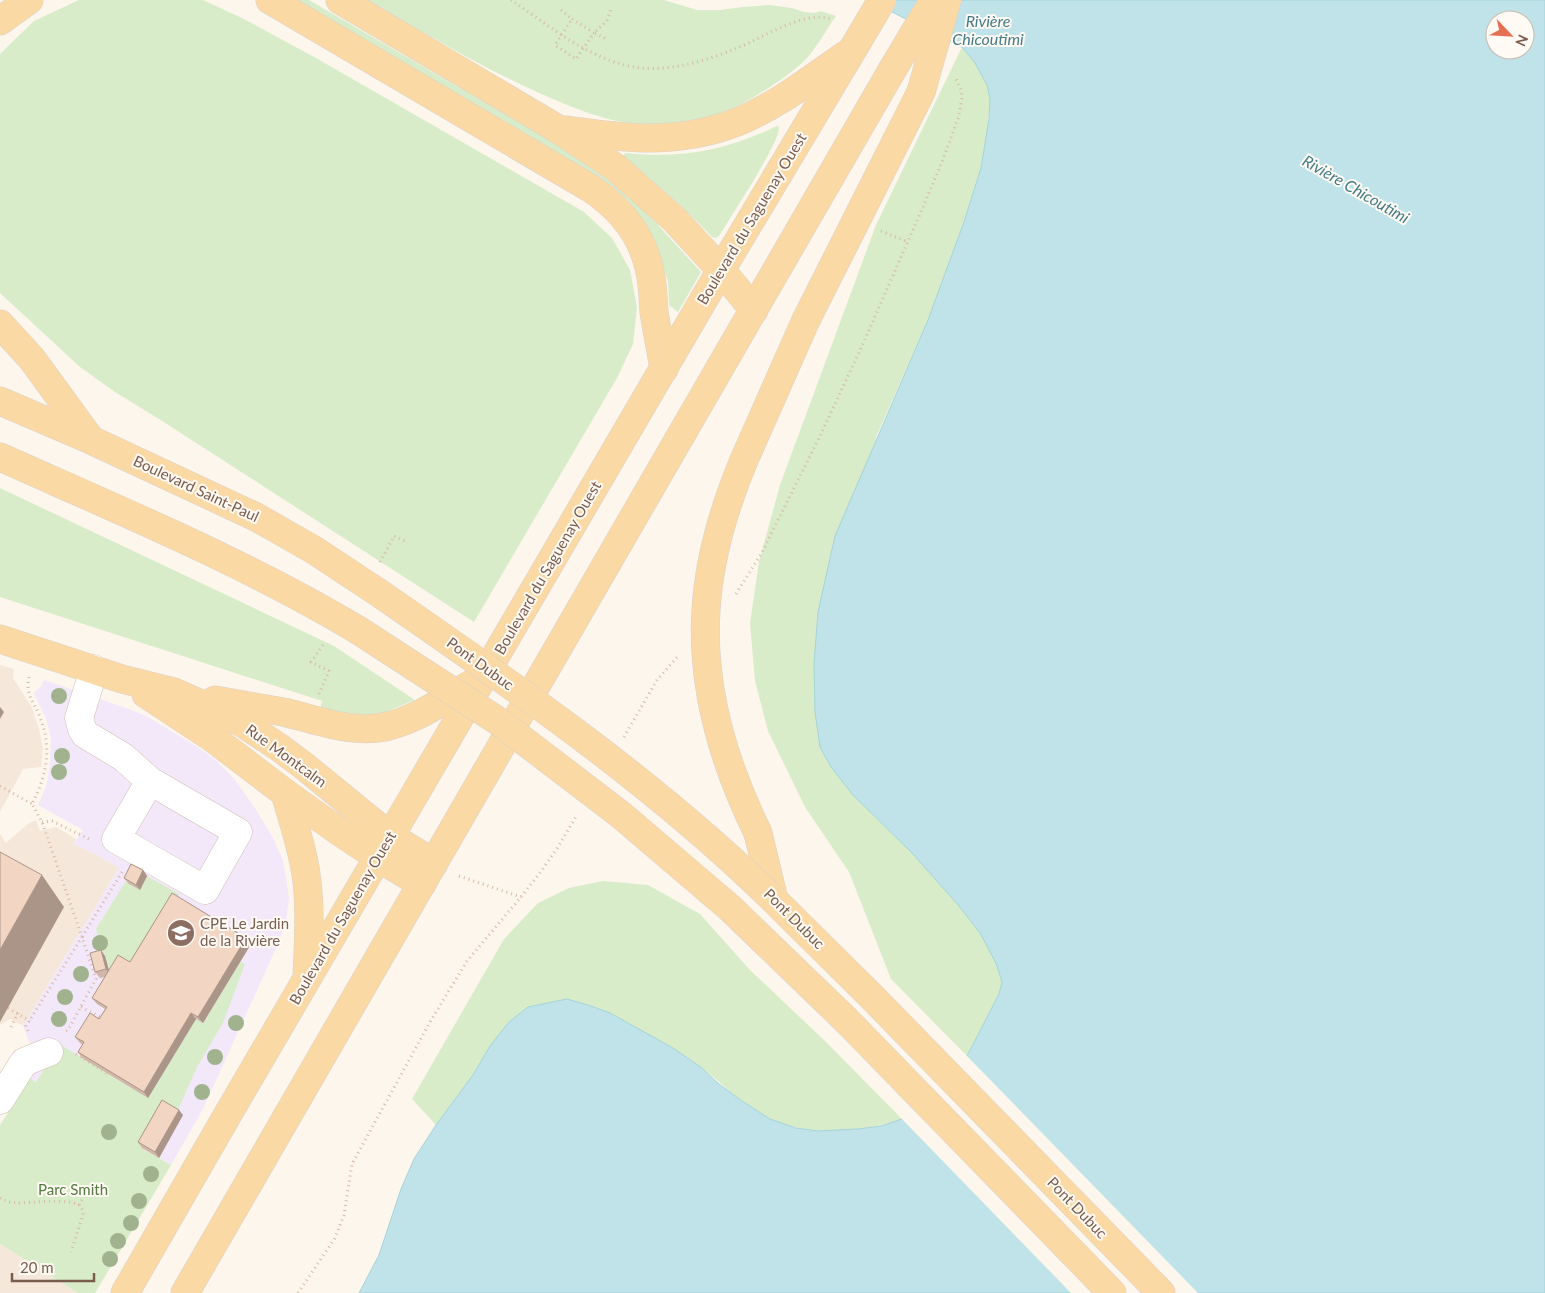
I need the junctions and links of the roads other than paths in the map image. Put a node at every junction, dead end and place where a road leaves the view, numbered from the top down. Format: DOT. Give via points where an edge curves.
graph roads {
  1 [pos="29,0"];
  2 [pos="270,0"];
  3 [pos="340,0"];
  4 [pos="882,0"];
  5 [pos="934,0"];
  6 [pos="947,0"];
  7 [pos="0,22"];
  8 [pos="853,49"];
  9 [pos="558,129"];
  10 [pos="721,270"];
  11 [pos="754,310"];
  12 [pos="0,324"];
  13 [pos="664,369"];
  14 [pos="0,401"];
  15 [pos="91,440"];
  16 [pos="0,457"];
  17 [pos="382,595"];
  18 [pos="0,639"];
  19 [pos="94,670"];
  20 [pos="485,676"];
  21 [pos="122,678"];
  22 [pos="174,692"];
  23 [pos="150,781"];
  24 [pos="285,793"];
  25 [pos="385,848"];
  26 [pos="428,874"];
  27 [pos="774,900"];
  28 [pos="308,979"];
  29 [pos="61,1046"];
  30 [pos="0,1100"];
  31 [pos="125,1293"];
  32 [pos="185,1293"];
  33 [pos="1112,1293"];
  34 [pos="1161,1293"];
  1 -- 7 [label="main road"];
  2 -- 13 [label="main road" via="584,184 612,204 638,238 648,263"];
  3 -- 9 [label="main road"];
  4 -- 8 [label="main road, Boulevard du Saguenay Ouest, bridge"];
  5 -- 11 [label="main road, bridge"];
  6 -- 27 [label="main road, bridge" via="920,92 806,320 744,460 723,518 712,564 706,610 706,647 713,705 732,775 758,833"];
  8 -- 9 [label="main road" via="776,102 714,129 647,138"];
  8 -- 10 [label="main road, Boulevard du Saguenay Ouest"];
  9 -- 10 [label="main road" via="615,167 650,197"];
  10 -- 11 [label="main road"];
  10 -- 13 [label="main road, Boulevard du Saguenay Ouest"];
  11 -- 26 [label="main road"];
  12 -- 15 [label="main road" via="32,358"];
  13 -- 20 [label="main road, Boulevard du Saguenay Ouest"];
  14 -- 15 [label="main road, Boulevard Saint-Paul"];
  15 -- 17 [label="main road, Boulevard Saint-Paul" via="286,533"];
  16 -- 33 [label="main road, bridge" via="232,562 318,606 498,721 621,815 776,952"];
  17 -- 27 [label="main road, Pont Dubuc, bridge" via="635,779 701,831"];
  18 -- 19 [label="main road, Rue Montcalm"];
  19 -- 21 [label="main road, Rue Montcalm"];
  19 -- 23 [label="street" via="79,718 82,729 124,757"];
  20 -- 22 [label="main road" via="415,716 376,729 348,728 284,712"];
  20 -- 25 [label="main road, Boulevard du Saguenay Ouest"];
  21 -- 22 [label="main road, Rue Montcalm"];
  21 -- 24 [label="main road, Rue Montcalm" via="214,739"];
  22 -- 25 [label="main road, Rue Montcalm" via="241,722 304,766"];
  24 -- 25 [label="main road, Rue Montcalm"];
  24 -- 28 [label="main road" via="307,881"];
  25 -- 26 [label="main road, Rue Montcalm"];
  25 -- 28 [label="main road, Boulevard du Saguenay Ouest"];
  26 -- 32 [label="main road"];
  27 -- 34 [label="main road, Pont Dubuc"];
  28 -- 31 [label="main road, Boulevard du Saguenay Ouest"];
  29 -- 30 [label="street" via="24,1062"];
}
